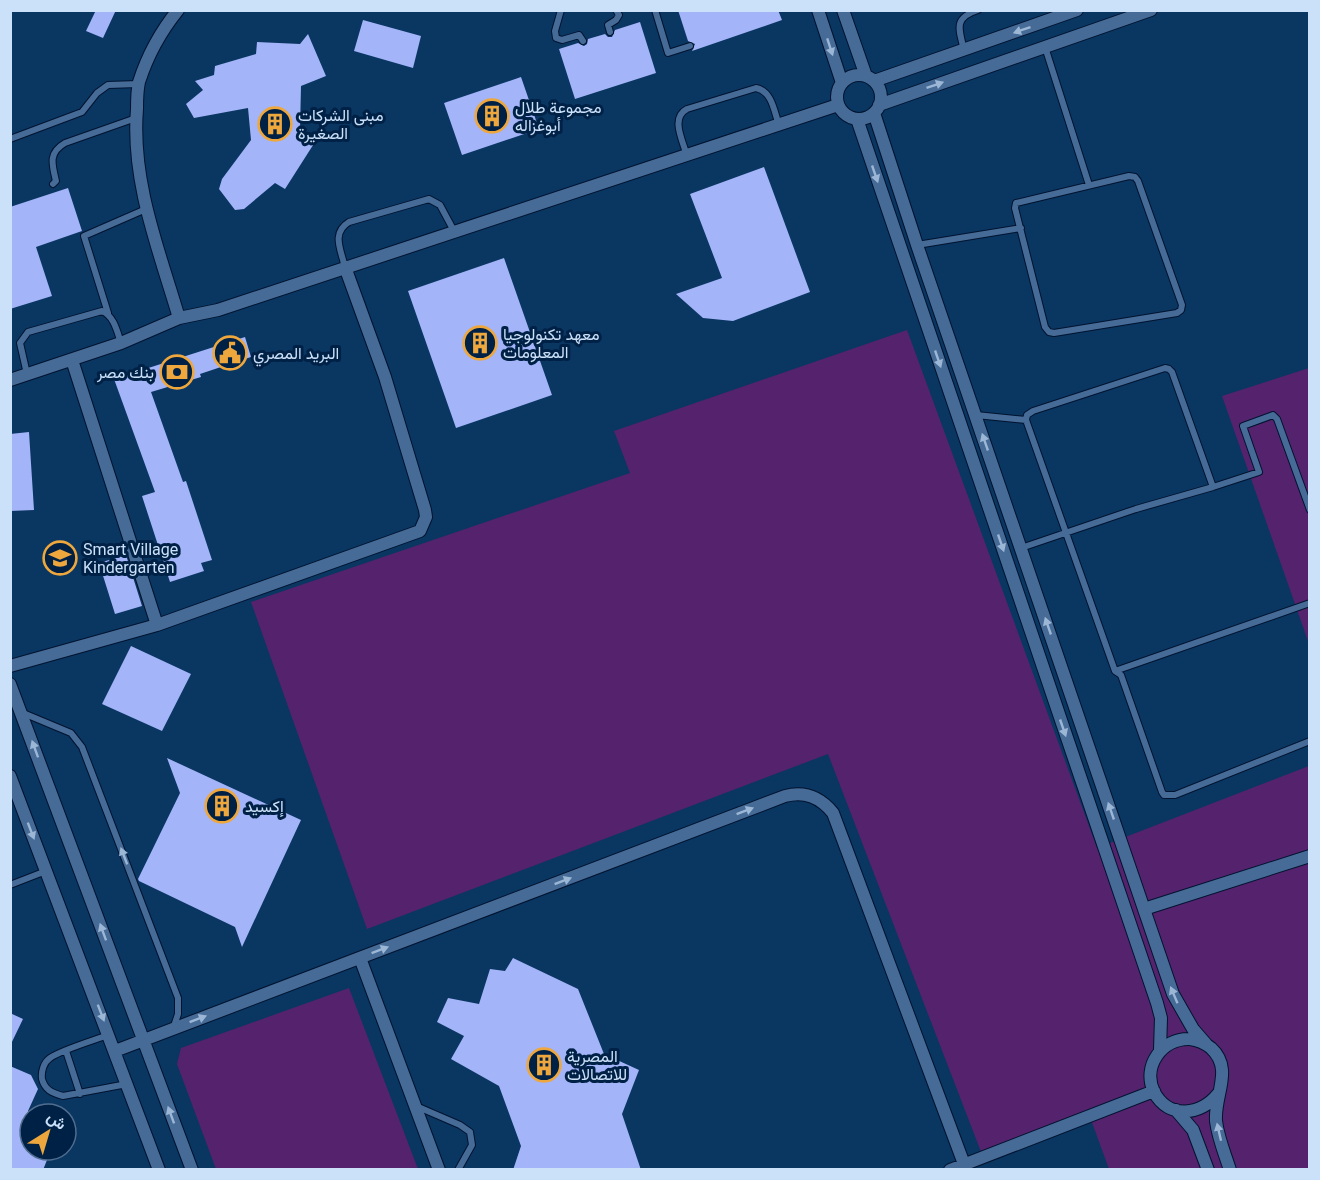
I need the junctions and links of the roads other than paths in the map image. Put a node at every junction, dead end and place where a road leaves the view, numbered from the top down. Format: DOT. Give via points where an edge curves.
graph roads {
  1 [pos="178,10"];
  2 [pos="561,10"];
  3 [pos="616,10"];
  4 [pos="655,10"];
  5 [pos="818,10"];
  6 [pos="843,10"];
  7 [pos="978,10"];
  8 [pos="1077,10"];
  9 [pos="1151,10"];
  10 [pos="1055,14"];
  11 [pos="610,32"];
  12 [pos="583,41"];
  13 [pos="690,46"];
  14 [pos="1045,47"];
  15 [pos="964,50"];
  16 [pos="870,78"];
  17 [pos="842,83"];
  18 [pos="138,84"];
  19 [pos="838,105"];
  20 [pos="877,109"];
  21 [pos="136,118"];
  22 [pos="857,119"];
  23 [pos="779,125"];
  24 [pos="10,139"];
  25 [pos="687,156"];
  26 [pos="53,184"];
  27 [pos="1089,185"];
  28 [pos="146,209"];
  29 [pos="1021,228"];
  30 [pos="454,231"];
  31 [pos="917,245"];
  32 [pos="345,267"];
  33 [pos="108,313"];
  34 [pos="179,318"];
  35 [pos="121,343"];
  36 [pos="72,360"];
  37 [pos="27,374"];
  38 [pos="10,380"];
  39 [pos="976,415"];
  40 [pos="1026,420"];
  41 [pos="1213,487"];
  42 [pos="1310,510"];
  43 [pos="1067,532"];
  44 [pos="1021,548"];
  45 [pos="1310,603"];
  46 [pos="157,625"];
  47 [pos="10,666"];
  48 [pos="1115,671"];
  49 [pos="10,684"];
  50 [pos="21,712"];
  51 [pos="1310,741"];
  52 [pos="10,777"];
  53 [pos="1310,856"];
  54 [pos="46,871"];
  55 [pos="10,885"];
  56 [pos="1144,909"];
  57 [pos="360,958"];
  58 [pos="172,1029"];
  59 [pos="109,1035"];
  60 [pos="144,1040"];
  61 [pos="1206,1044"];
  62 [pos="1160,1050"];
  63 [pos="66,1051"];
  64 [pos="115,1051"];
  65 [pos="128,1084"];
  66 [pos="1154,1091"];
  67 [pos="80,1094"];
  68 [pos="1218,1094"];
  69 [pos="416,1106"];
  70 [pos="1176,1110"];
  71 [pos="964,1164"];
  72 [pos="159,1170"];
  73 [pos="192,1170"];
  74 [pos="439,1170"];
  75 [pos="458,1170"];
  76 [pos="950,1170"];
  77 [pos="1208,1170"];
  78 [pos="1230,1170"];
  1 -- 18 [label="street" via="150,54"];
  2 -- 12 [label="lane" via="556,38 579,35"];
  3 -- 11 [label="lane" via="619,15 608,25"];
  4 -- 13 [label="lane" via="667,52"];
  5 -- 17 [label="street, one-way"];
  6 -- 16 [label="street"];
  7 -- 15 [label="lane" via="960,22"];
  8 -- 10 [label="street"];
  9 -- 14 [label="street"];
  10 -- 15 [label="street, one-way"];
  20 -- 14 [label="street, one-way"];
  14 -- 27 [label="lane"];
  15 -- 16 [label="street"];
  16 -- 17 [label="street" via="853,76"];
  16 -- 20 [label="street" via="880,92"];
  17 -- 19 [label="street" via="837,93"];
  18 -- 21 [label="street"];
  18 -- 24 [label="lane" via="108,85 82,112"];
  19 -- 22 [label="street" via="846,115"];
  19 -- 23 [label="street"];
  20 -- 22 [label="street"];
  20 -- 31 [label="street"];
  21 -- 26 [label="lane" via="57,148 52,156 56,179"];
  21 -- 28 [label="street"];
  22 -- 62 [label="street, one-way" via="1157,1003 1161,1018"];
  23 -- 25 [label="street"];
  23 -- 25 [label="lane" via="769,96 756,87 687,108 677,123"];
  25 -- 30 [label="street"];
  27 -- 29 [label="lane" via="1017,202"];
  27 -- 29 [label="lane" via="1130,176 1137,179 1182,305 1180,312 1049,332"];
  28 -- 33 [label="lane" via="84,236"];
  28 -- 34 [label="street"];
  29 -- 31 [label="lane"];
  30 -- 32 [label="street"];
  30 -- 32 [label="lane" via="440,205 429,199 349,222 342,226 337,240"];
  31 -- 39 [label="street"];
  32 -- 34 [label="street" via="218,310"];
  32 -- 46 [label="street" via="385,377 425,510 424,525 414,534"];
  33 -- 35 [label="lane"];
  33 -- 37 [label="lane" via="97,311 28,332 20,343"];
  34 -- 35 [label="street"];
  35 -- 36 [label="street"];
  36 -- 37 [label="street"];
  36 -- 46 [label="street"];
  37 -- 38 [label="street"];
  39 -- 40 [label="lane"];
  44 -- 39 [label="street, one-way"];
  40 -- 41 [label="lane" via="1033,411 1169,369"];
  40 -- 43 [label="lane"];
  41 -- 42 [label="lane" via="1258,472 1243,426 1274,415"];
  41 -- 43 [label="lane"];
  43 -- 44 [label="lane"];
  43 -- 48 [label="lane"];
  56 -- 44 [label="street, one-way"];
  45 -- 48 [label="lane"];
  46 -- 47 [label="street"];
  48 -- 51 [label="lane" via="1121,675 1164,795 1175,795"];
  49 -- 50 [label="street"];
  58 -- 50 [label="lane, one-way" via="178,1014 178,998 82,747 70,733"];
  60 -- 50 [label="street, one-way"];
  52 -- 54 [label="street, one-way"];
  53 -- 56 [label="street"];
  54 -- 55 [label="lane"];
  54 -- 59 [label="street, one-way"];
  61 -- 56 [label="street, one-way" via="1192,1029 1173,994"];
  58 -- 57 [label="street, one-way"];
  57 -- 69 [label="street"];
  57 -- 71 [label="street, one-way" via="784,796 806,794 826,804 833,813"];
  58 -- 60 [label="street"];
  59 -- 63 [label="lane"];
  59 -- 64 [label="street"];
  60 -- 64 [label="street"];
  73 -- 60 [label="street, one-way"];
  61 -- 62 [label="street" via="1182,1039"];
  61 -- 68 [label="street" via="1222,1066 1223,1081"];
  62 -- 66 [label="street" via="1151,1070"];
  63 -- 67 [label="lane"];
  63 -- 67 [label="lane" via="44,1065 45,1086 63,1096"];
  64 -- 65 [label="street"];
  65 -- 67 [label="lane"];
  65 -- 72 [label="street"];
  66 -- 70 [label="street"];
  66 -- 71 [label="street"];
  68 -- 70 [label="street" via="1200,1110"];
  78 -- 68 [label="street, one-way" via="1216,1122"];
  69 -- 74 [label="street"];
  69 -- 75 [label="lane" via="470,1132 472,1144"];
  70 -- 77 [label="street" via="1193,1130"];
  71 -- 76 [label="street"];
}
